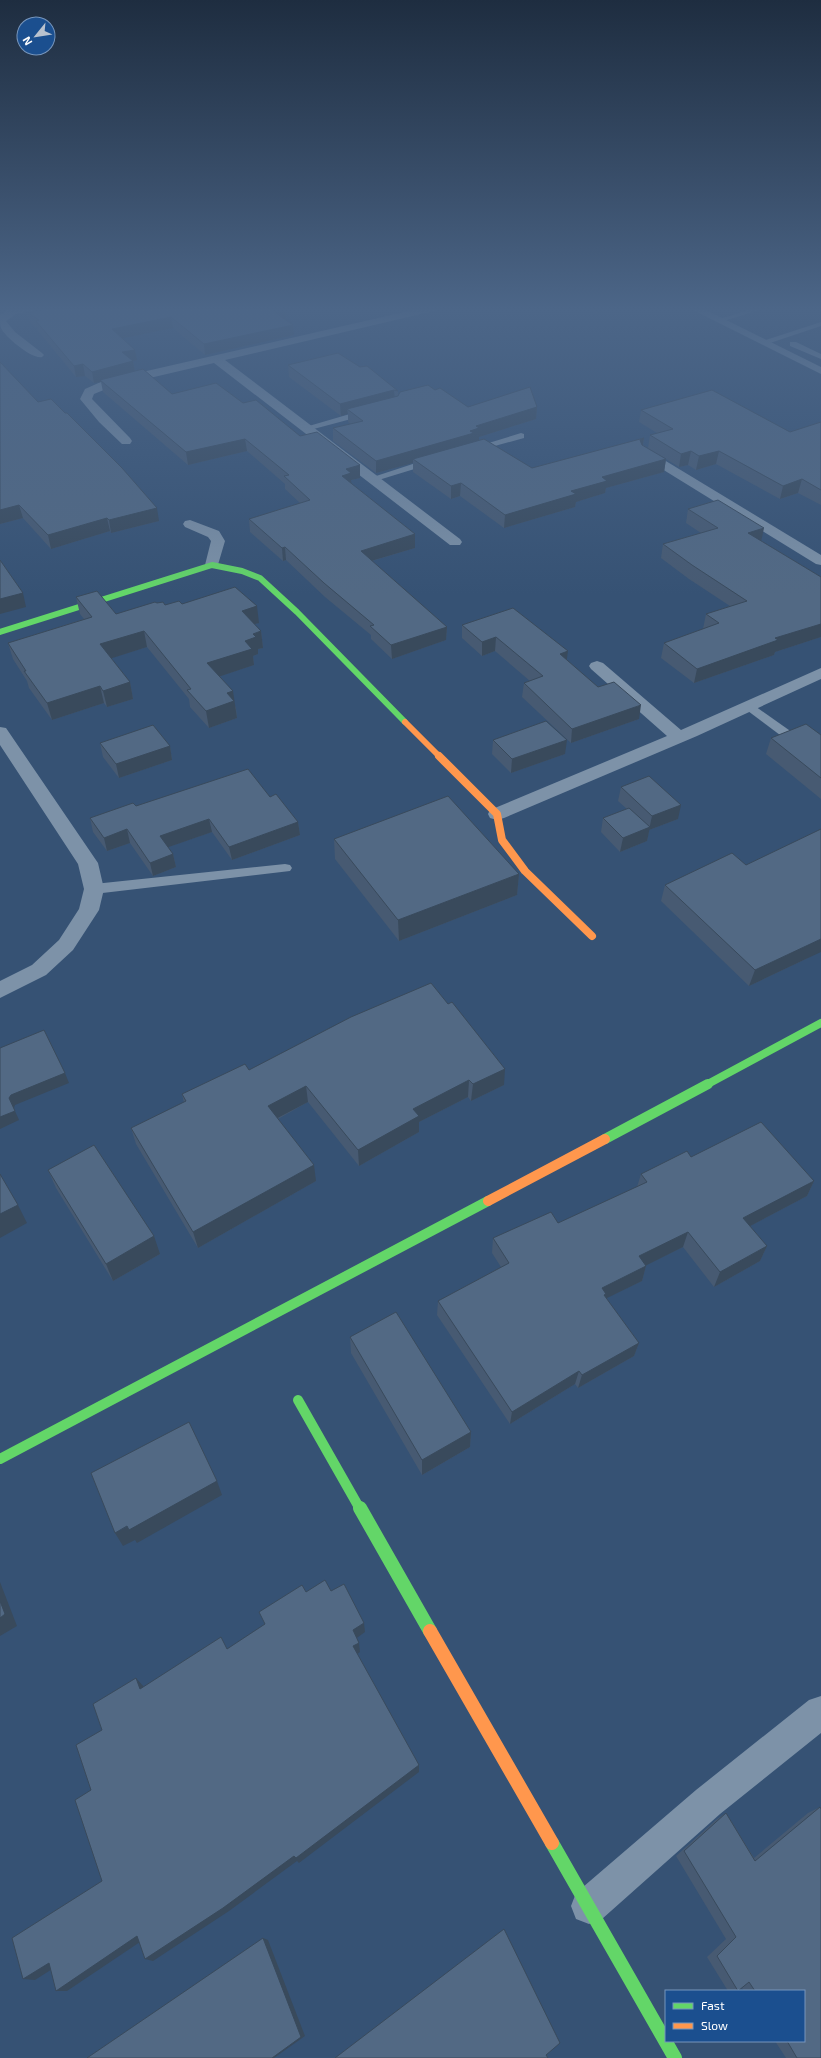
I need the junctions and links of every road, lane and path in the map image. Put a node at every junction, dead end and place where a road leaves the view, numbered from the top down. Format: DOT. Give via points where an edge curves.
graph roads {
  1 [pos="89,403"];
  2 [pos="274,403"];
  3 [pos="373,410"];
  4 [pos="306,428"];
  5 [pos="521,436"];
  6 [pos="126,441"];
  7 [pos="467,451"];
  8 [pos="646,453"];
  9 [pos="438,459"];
  10 [pos="372,478"];
  11 [pos="190,524"];
  12 [pos="455,542"];
  13 [pos="821,561"];
  14 [pos="212,565"];
  15 [pos="0,632"];
  16 [pos="597,666"];
  17 [pos="821,673"];
  18 [pos="748,706"];
  19 [pos="0,732"];
  20 [pos="678,737"];
  21 [pos="792,738"];
  22 [pos="497,814"];
  23 [pos="285,868"];
  24 [pos="94,889"];
  25 [pos="592,936"];
  26 [pos="0,990"];
  27 [pos="821,1023"];
  28 [pos="298,1400"];
  29 [pos="0,1459"];
  30 [pos="821,1712"];
  31 [pos="588,1906"];
  32 [pos="665,2041"];
  33 [pos="666,2042"];
  34 [pos="675,2058"];
  1 -- 6 [label="street"];
  2 -- 4 [label="street"];
  3 -- 4 [label="lane"];
  4 -- 10 [label="street"];
  5 -- 7 [label="lane"];
  8 -- 13 [label="street"];
  9 -- 10 [label="lane"];
  10 -- 12 [label="street"];
  11 -- 14 [label="street" via="214,534 218,541"];
  14 -- 15 [label="street"];
  14 -- 22 [label="street" via="242,571 260,578 297,612"];
  16 -- 20 [label="street"];
  17 -- 18 [label="street"];
  18 -- 20 [label="street"];
  18 -- 21 [label="lane"];
  19 -- 24 [label="street" via="88,863"];
  20 -- 22 [label="street"];
  22 -- 25 [label="street" via="502,840 525,872"];
  23 -- 24 [label="lane"];
  24 -- 26 [label="street" via="89,910 66,945 39,970"];
  27 -- 29 [label="street"];
  28 -- 31 [label="street"];
  30 -- 31 [label="street" via="708,1802"];
  31 -- 32 [label="street"];
  33 -- 34 [label="street"];
}
